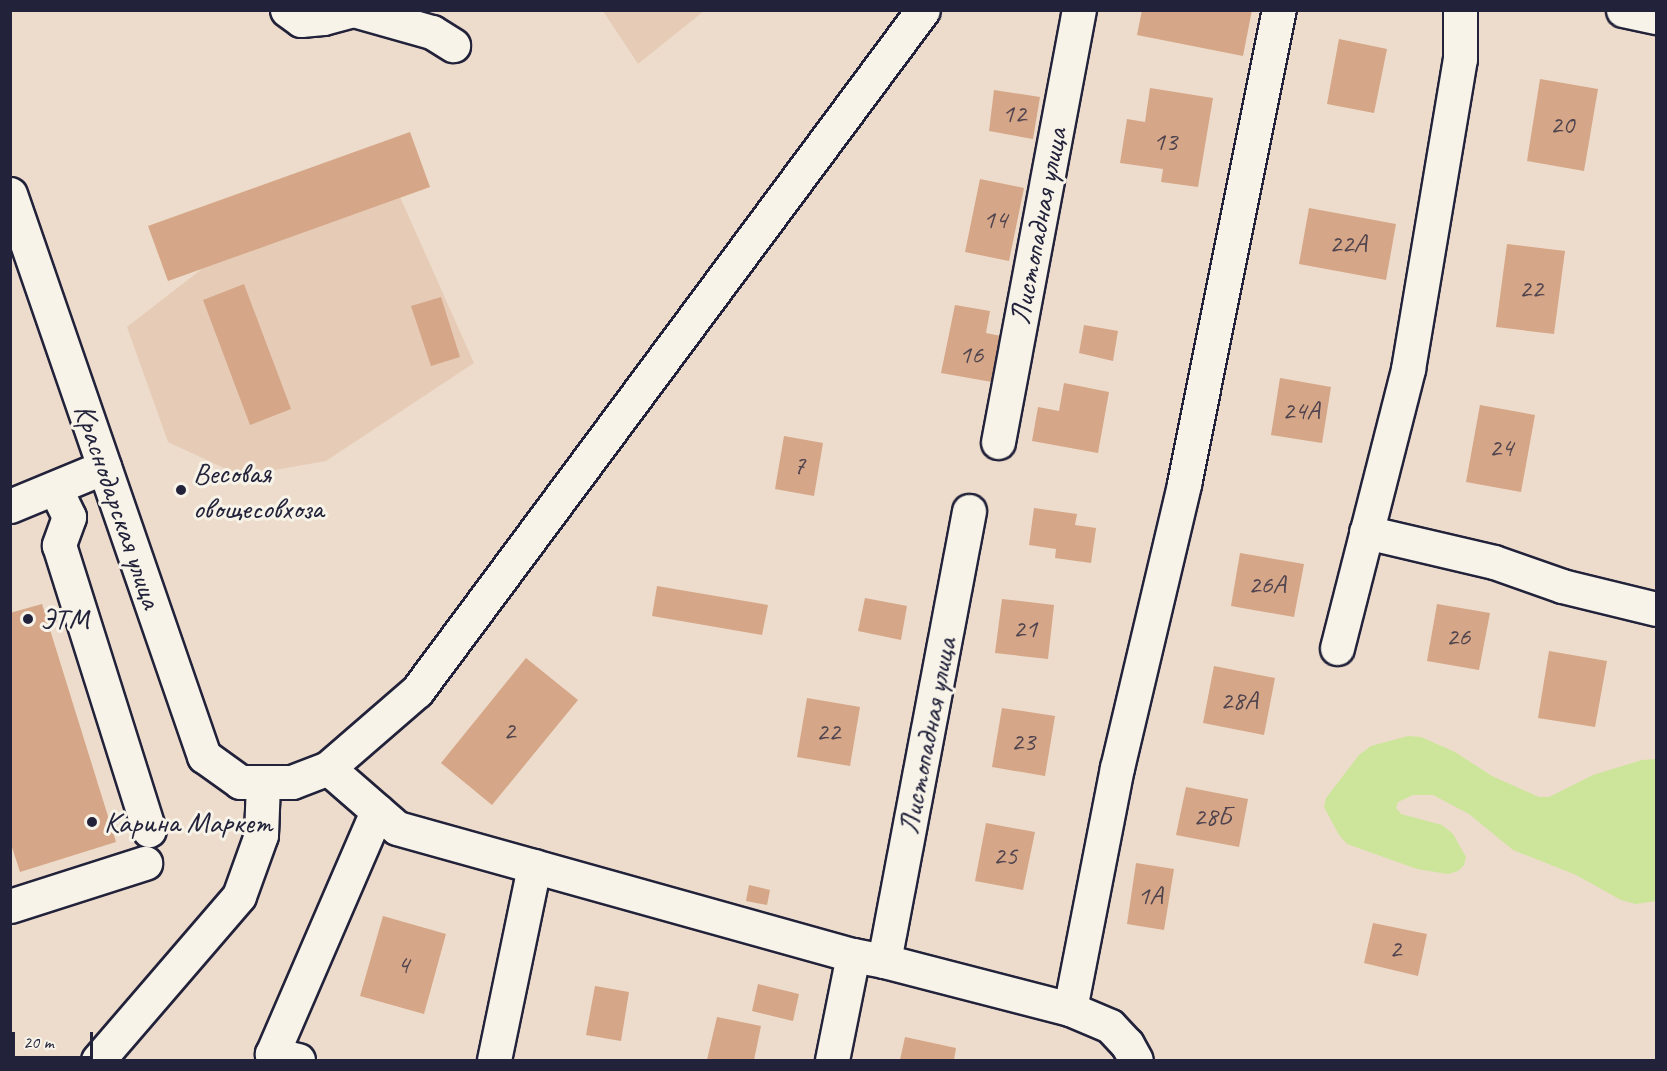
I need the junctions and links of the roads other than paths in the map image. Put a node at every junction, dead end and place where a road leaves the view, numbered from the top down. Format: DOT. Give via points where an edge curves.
graph roads {
  1 [pos="287,10"];
  2 [pos="353,10"];
  3 [pos="923,10"];
  4 [pos="1079,10"];
  5 [pos="1279,10"];
  6 [pos="1460,10"];
  7 [pos="1623,10"];
  8 [pos="1656,17"];
  9 [pos="453,45"];
  10 [pos="10,194"];
  11 [pos="998,442"];
  12 [pos="104,467"];
  13 [pos="55,488"];
  14 [pos="10,506"];
  15 [pos="969,511"];
  16 [pos="1366,532"];
  17 [pos="1656,609"];
  18 [pos="1337,648"];
  19 [pos="328,768"];
  20 [pos="262,782"];
  21 [pos="378,811"];
  22 [pos="149,830"];
  23 [pos="145,863"];
  24 [pos="534,866"];
  25 [pos="10,906"];
  26 [pos="868,958"];
  27 [pos="1070,1009"];
  28 [pos="98,1060"];
  29 [pos="298,1060"];
  30 [pos="495,1060"];
  31 [pos="832,1060"];
  32 [pos="1136,1060"];
  1 -- 2 [label="street" via="301,20"];
  2 -- 9 [label="street" via="432,32"];
  3 -- 19 [label="street, Краснодарская улица" via="417,692"];
  4 -- 11 [label="street, Листопадная улица"];
  5 -- 27 [label="street" via="1184,484 1117,768"];
  6 -- 16 [label="street" via="1460,59 1408,369"];
  7 -- 8 [label="street"];
  10 -- 12 [label="street, Краснодарская улица"];
  12 -- 13 [label="street"];
  12 -- 20 [label="street, Краснодарская улица" via="204,756 240,782"];
  13 -- 14 [label="street"];
  13 -- 22 [label="street" via="69,517 59,545"];
  15 -- 26 [label="street, Листопадная улица"];
  16 -- 17 [label="street" via="1494,562 1562,586"];
  16 -- 18 [label="street"];
  19 -- 20 [label="street, Краснодарская улица" via="292,782"];
  19 -- 21 [label="street"];
  20 -- 28 [label="street" via="261,835 239,896"];
  21 -- 24 [label="street" via="397,828"];
  21 -- 29 [label="street" via="272,1054"];
  23 -- 25 [label="street"];
  24 -- 26 [label="street"];
  24 -- 30 [label="street"];
  26 -- 27 [label="street"];
  26 -- 31 [label="street, Листопадная улица"];
  27 -- 32 [label="street" via="1110,1026"];
}
